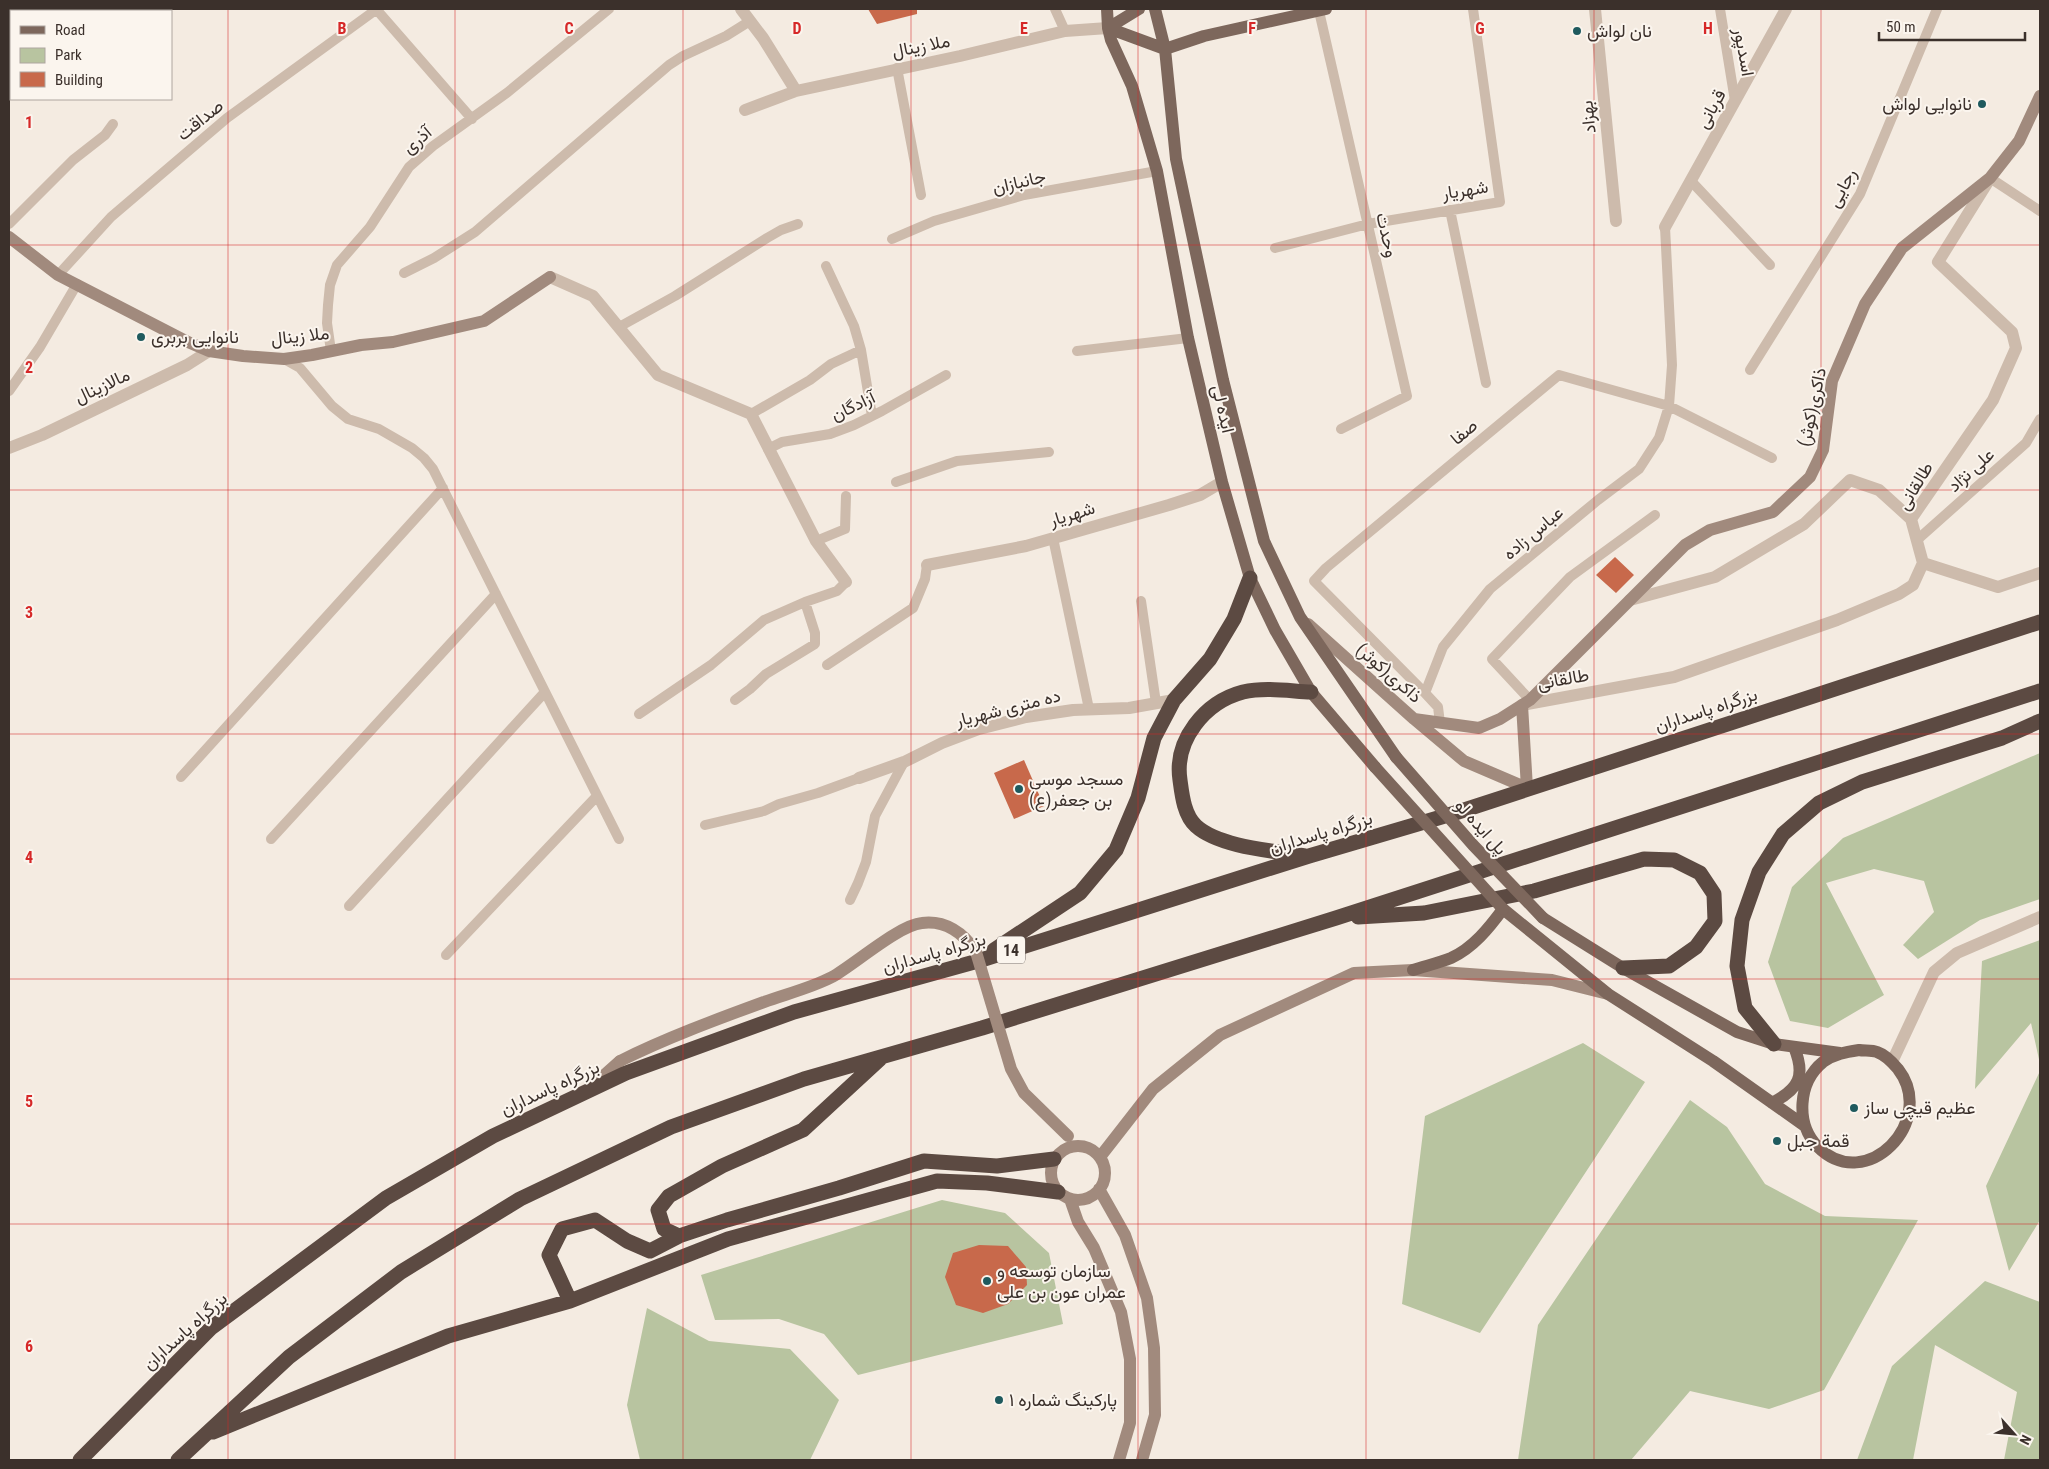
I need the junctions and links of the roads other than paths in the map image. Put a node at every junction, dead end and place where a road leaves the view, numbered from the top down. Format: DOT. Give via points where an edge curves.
graph roads {
  1 [pos="377,9"];
  2 [pos="609,9"];
  3 [pos="741,9"];
  4 [pos="1055,9"];
  5 [pos="1107,9"];
  6 [pos="1139,9"];
  7 [pos="1156,9"];
  8 [pos="1473,9"];
  9 [pos="1595,9"];
  10 [pos="1720,9"];
  11 [pos="1786,9"];
  12 [pos="1938,9"];
  13 [pos="1323,10"];
  14 [pos="750,21"];
  15 [pos="1108,28"];
  16 [pos="1065,31"];
  17 [pos="1165,48"];
  18 [pos="897,68"];
  19 [pos="796,91"];
  20 [pos="2040,96"];
  21 [pos="1735,101"];
  22 [pos="745,110"];
  23 [pos="472,119"];
  24 [pos="113,124"];
  25 [pos="1157,172"];
  26 [pos="1990,178"];
  27 [pos="1691,181"];
  28 [pos="921,195"];
  29 [pos="1450,210"];
  30 [pos="2040,211"];
  31 [pos="1616,221"];
  32 [pos="9,224"];
  33 [pos="798,224"];
  34 [pos="1368,224"];
  35 [pos="1665,227"];
  36 [pos="9,237"];
  37 [pos="892,239"];
  38 [pos="1275,248"];
  39 [pos="1770,265"];
  40 [pos="826,266"];
  41 [pos="404,273"];
  42 [pos="58,274"];
  43 [pos="77,284"];
  44 [pos="619,327"];
  45 [pos="1188,338"];
  46 [pos="331,350"];
  47 [pos="861,350"];
  48 [pos="209,351"];
  49 [pos="1077,351"];
  50 [pos="284,358"];
  51 [pos="1750,370"];
  52 [pos="946,375"];
  53 [pos="1486,383"];
  54 [pos="9,391"];
  55 [pos="1669,406"];
  56 [pos="751,414"];
  57 [pos="872,416"];
  58 [pos="2040,419"];
  59 [pos="1342,429"];
  60 [pos="9,448"];
  61 [pos="768,449"];
  62 [pos="1049,452"];
  63 [pos="1772,458"];
  64 [pos="896,482"];
  65 [pos="1222,482"];
  66 [pos="443,488"];
  67 [pos="846,496"];
  68 [pos="1655,515"];
  69 [pos="1911,519"];
  70 [pos="1053,538"];
  71 [pos="1917,540"];
  72 [pos="816,541"];
  73 [pos="1923,563"];
  74 [pos="927,566"];
  75 [pos="2040,573"];
  76 [pos="1250,578"];
  77 [pos="846,582"];
  78 [pos="496,594"];
  79 [pos="1630,600"];
  80 [pos="1141,601"];
  81 [pos="805,602"];
  82 [pos="1300,617"];
  83 [pos="2040,622"];
  84 [pos="827,665"];
  85 [pos="2040,691"];
  86 [pos="545,692"];
  87 [pos="1311,692"];
  88 [pos="1425,693"];
  89 [pos="735,700"];
  90 [pos="1174,700"];
  91 [pos="1526,702"];
  92 [pos="1156,703"];
  93 [pos="1088,709"];
  94 [pos="639,714"];
  95 [pos="1414,719"];
  96 [pos="2040,721"];
  97 [pos="1440,723"];
  98 [pos="1396,757"];
  99 [pos="904,762"];
  100 [pos="181,777"];
  101 [pos="859,778"];
  102 [pos="1527,788"];
  103 [pos="598,796"];
  104 [pos="705,825"];
  105 [pos="271,839"];
  106 [pos="619,840"];
  107 [pos="1309,856"];
  108 [pos="850,900"];
  109 [pos="349,906"];
  110 [pos="1502,909"];
  111 [pos="1336,918"];
  112 [pos="2040,918"];
  113 [pos="446,955"];
  114 [pos="978,961"];
  115 [pos="1623,968"];
  116 [pos="1413,970"];
  117 [pos="1608,994"];
  118 [pos="1774,1044"];
  119 [pos="1794,1047"];
  120 [pos="1840,1053"];
  121 [pos="883,1056"];
  122 [pos="1892,1062"];
  123 [pos="585,1092"];
  124 [pos="1772,1103"];
  125 [pos="1805,1126"];
  126 [pos="1072,1141"];
  127 [pos="1100,1157"];
  128 [pos="1054,1159"];
  129 [pos="1099,1190"];
  130 [pos="1064,1196"];
  131 [pos="679,1236"];
  132 [pos="570,1301"];
  133 [pos="205,1435"];
  134 [pos="80,1460"];
  135 [pos="178,1460"];
  136 [pos="1119,1460"];
  137 [pos="1142,1460"];
  1 -- 23 [label="lane"];
  1 -- 42 [label="lane, صداقت" via="227,118 110,217"];
  2 -- 23 [label="lane, آذری"];
  3 -- 14 [label="street"];
  4 -- 16 [label="lane"];
  5 -- 15 [label="main road, ایده لی"];
  6 -- 15 [label="main road"];
  7 -- 17 [label="main road, ایده لی"];
  8 -- 29 [label="lane, شهریار" via="1500,202"];
  9 -- 31 [label="street, بهزاد"];
  10 -- 21 [label="lane, اسدپور"];
  11 -- 21 [label="street, قربانی"];
  12 -- 51 [label="lane, رجایی" via="1860,194"];
  13 -- 17 [label="main road" via="1204,36"];
  13 -- 34 [label="lane, وحدت"];
  14 -- 19 [label="street"];
  14 -- 41 [label="lane" via="669,65 475,232"];
  15 -- 16 [label="street, ملا زینال"];
  15 -- 17 [label="main road"];
  15 -- 25 [label="main road, ایده لی" via="1110,40 1132,86"];
  16 -- 18 [label="street, ملا زینال"];
  17 -- 82 [label="main road, ایده لی" via="1176,159 1226,390 1264,541"];
  18 -- 19 [label="street, ملا زینال"];
  18 -- 28 [label="lane"];
  19 -- 22 [label="street, ملا زینال"];
  20 -- 26 [label="street, ذاکری(کوثر)" via="2019,141"];
  21 -- 27 [label="street, قربانی"];
  23 -- 46 [label="lane, آذری" via="409,167 370,228 337,265 328,304"];
  24 -- 32 [label="lane"];
  25 -- 37 [label="lane, جانبازان" via="1024,195 934,221"];
  25 -- 45 [label="main road, ایده لی"];
  26 -- 30 [label="lane"];
  26 -- 69 [label="street, طالقانی" via="1938,262 2012,332 2016,348 1993,400"];
  26 -- 79 [label="street, ذاکری(کوثر)" via="1902,248 1865,304 1832,381 1823,450 1810,477 1773,512 1710,530 1685,546"];
  27 -- 35 [label="street, قربانی"];
  27 -- 39 [label="lane"];
  29 -- 34 [label="lane, شهریار"];
  29 -- 53 [label="lane"];
  33 -- 44 [label="lane" via="767,238"];
  34 -- 38 [label="lane, شهریار"];
  34 -- 59 [label="lane, وحدت" via="1407,396"];
  35 -- 55 [label="lane" via="1672,365"];
  36 -- 42 [label="street, ملا زینال"];
  40 -- 47 [label="lane" via="854,326"];
  42 -- 43 [label="street, ملا زینال"];
  43 -- 48 [label="street, ملا زینال"];
  43 -- 54 [label="lane" via="40,347"];
  44 -- 46 [label="street, ملا زینال" via="593,296 550,277 484,321 393,342"];
  44 -- 56 [label="street" via="658,375"];
  45 -- 49 [label="lane"];
  45 -- 65 [label="main road, ایده لی"];
  46 -- 50 [label="street, ملا زینال"];
  47 -- 56 [label="lane" via="831,364"];
  47 -- 57 [label="lane"];
  48 -- 50 [label="street, ملا زینال"];
  48 -- 60 [label="street, مالازینال" via="187,365"];
  50 -- 66 [label="lane" via="300,368 332,406 348,419 378,429 412,448 433,469"];
  52 -- 57 [label="lane, آزادگان"];
  55 -- 63 [label="lane"];
  55 -- 88 [label="lane, عباس زاده" via="1659,438 1639,469 1490,589 1443,647"];
  55 -- 88 [label="lane, صفا" via="1559,375 1314,581"];
  56 -- 61 [label="street"];
  57 -- 61 [label="lane, آزادگان" via="830,434 782,442"];
  58 -- 71 [label="lane, علی نژاد" via="2026,443"];
  61 -- 72 [label="street"];
  62 -- 64 [label="lane" via="957,461"];
  65 -- 70 [label="street, شهریار" via="1200,495"];
  65 -- 76 [label="main road, ایده لی"];
  66 -- 78 [label="lane"];
  66 -- 100 [label="lane"];
  67 -- 72 [label="lane" via="845,529"];
  68 -- 91 [label="lane" via="1570,577 1492,659"];
  69 -- 71 [label="street, طالقانی"];
  69 -- 79 [label="street" via="1880,490 1850,480 1804,524 1716,578"];
  70 -- 74 [label="street, شهریار"];
  70 -- 93 [label="lane"];
  71 -- 73 [label="street, طالقانی"];
  72 -- 77 [label="street"];
  73 -- 75 [label="street" via="1998,587"];
  73 -- 91 [label="street, طالقانی" via="1913,584 1899,594 1837,620 1692,671 1674,677"];
  74 -- 84 [label="lane" via="913,608"];
  76 -- 87 [label="main road, ایده لی"];
  76 -- 90 [label="highway" via="1234,619 1210,659"];
  77 -- 81 [label="lane" via="837,590"];
  78 -- 86 [label="lane"];
  78 -- 105 [label="lane"];
  79 -- 91 [label="street, ذاکری(کوثر)"];
  80 -- 92 [label="lane"];
  81 -- 89 [label="lane" via="815,633 814,644 766,674"];
  81 -- 94 [label="lane" via="764,620 711,665"];
  82 -- 95 [label="street, ذاکری(کوثر)"];
  82 -- 98 [label="main road, ایده لی"];
  83 -- 102 [label="highway, بزرگراه پاسداران / 14"];
  85 -- 111 [label="highway"];
  86 -- 103 [label="lane"];
  86 -- 109 [label="lane"];
  87 -- 107 [label="highway" via="1243,692 1216,705 1194,723 1183,746 1179,775 1183,803 1194,825 1250,848"];
  87 -- 110 [label="main road, ایده لی, bridge"];
  88 -- 97 [label="lane, صفا" via="1438,708"];
  90 -- 92 [label="street, ده متری شهریار"];
  90 -- 114 [label="highway" via="1154,738 1138,798 1116,850 1080,893"];
  91 -- 97 [label="street, ذاکری(کوثر)" via="1479,728"];
  91 -- 102 [label="street"];
  92 -- 93 [label="street, ده متری شهریار" via="1129,708"];
  93 -- 99 [label="street, ده متری شهریار" via="1026,717 978,729"];
  95 -- 97 [label="street, ذاکری(کوثر)"];
  95 -- 102 [label="street" via="1464,761"];
  96 -- 118 [label="highway" via="2002,738 1862,782 1819,803 1783,834 1759,872 1742,920 1737,966 1745,1008"];
  98 -- 115 [label="main road, پل ایده لو, bridge" via="1543,918"];
  99 -- 101 [label="street, ده متری شهریار"];
  99 -- 108 [label="lane" via="875,816 866,862"];
  101 -- 104 [label="lane" via="764,811"];
  102 -- 107 [label="highway, بزرگراه پاسداران / 14"];
  103 -- 106 [label="lane"];
  103 -- 113 [label="lane"];
  107 -- 114 [label="highway, بزرگراه پاسداران / 14"];
  110 -- 116 [label="main road" via="1470,946 1452,958"];
  110 -- 117 [label="main road"];
  111 -- 115 [label="highway" via="1424,913 1534,891 1644,859 1674,860 1700,873 1714,894 1715,921 1696,947 1669,966"];
  111 -- 121 [label="highway"];
  112 -- 122 [label="street" via="1957,953 1934,972"];
  114 -- 123 [label="highway, بزرگراه پاسداران / 14" via="794,1012 626,1073"];
  115 -- 118 [label="main road, پل ایده لو" via="1737,1032"];
  116 -- 117 [label="street" via="1552,980"];
  116 -- 127 [label="street" via="1354,973 1220,1035 1153,1089"];
  117 -- 124 [label="main road"];
  118 -- 119 [label="main road, پل ایده لو"];
  119 -- 120 [label="main road, پل ایده لو"];
  119 -- 124 [label="main road" via="1800,1064 1798,1081 1786,1096"];
  120 -- 122 [label="main road" via="1877,1052"];
  120 -- 125 [label="main road" via="1823,1062 1810,1076 1802,1108"];
  121 -- 131 [label="highway" via="803,1130 722,1166 669,1196 658,1210 664,1229"];
  121 -- 133 [label="highway" via="804,1079 671,1127 520,1199 401,1272 289,1357"];
  122 -- 125 [label="main road" via="1907,1085 1909,1112 1900,1136 1885,1151 1860,1162 1839,1161 1825,1154 1813,1142"];
  123 -- 126 [label="street, bridge" via="620,1061 661,1041 830,978 909,925 936,922 959,933 976,952 1011,1069 1024,1093"];
  123 -- 134 [label="highway, بزرگراه پاسداران / 14" via="493,1136 386,1198 211,1328"];
  124 -- 125 [label="main road"];
  126 -- 127 [label="street"];
  126 -- 128 [label="street"];
  127 -- 129 [label="street" via="1105,1173"];
  128 -- 130 [label="street" via="1050,1176 1053,1185"];
  128 -- 131 [label="highway" via="997,1166 924,1161"];
  129 -- 130 [label="street" via="1086,1199"];
  129 -- 137 [label="street" via="1125,1235 1147,1298 1154,1348 1155,1415"];
  130 -- 132 [label="highway" via="987,1183 937,1181 728,1239"];
  130 -- 136 [label="street" via="1094,1248 1121,1312 1130,1359 1130,1423"];
  131 -- 132 [label="highway" via="650,1250 627,1241 595,1220 562,1229 549,1255"];
  132 -- 133 [label="highway" via="448,1336"];
  133 -- 135 [label="highway"];
}
